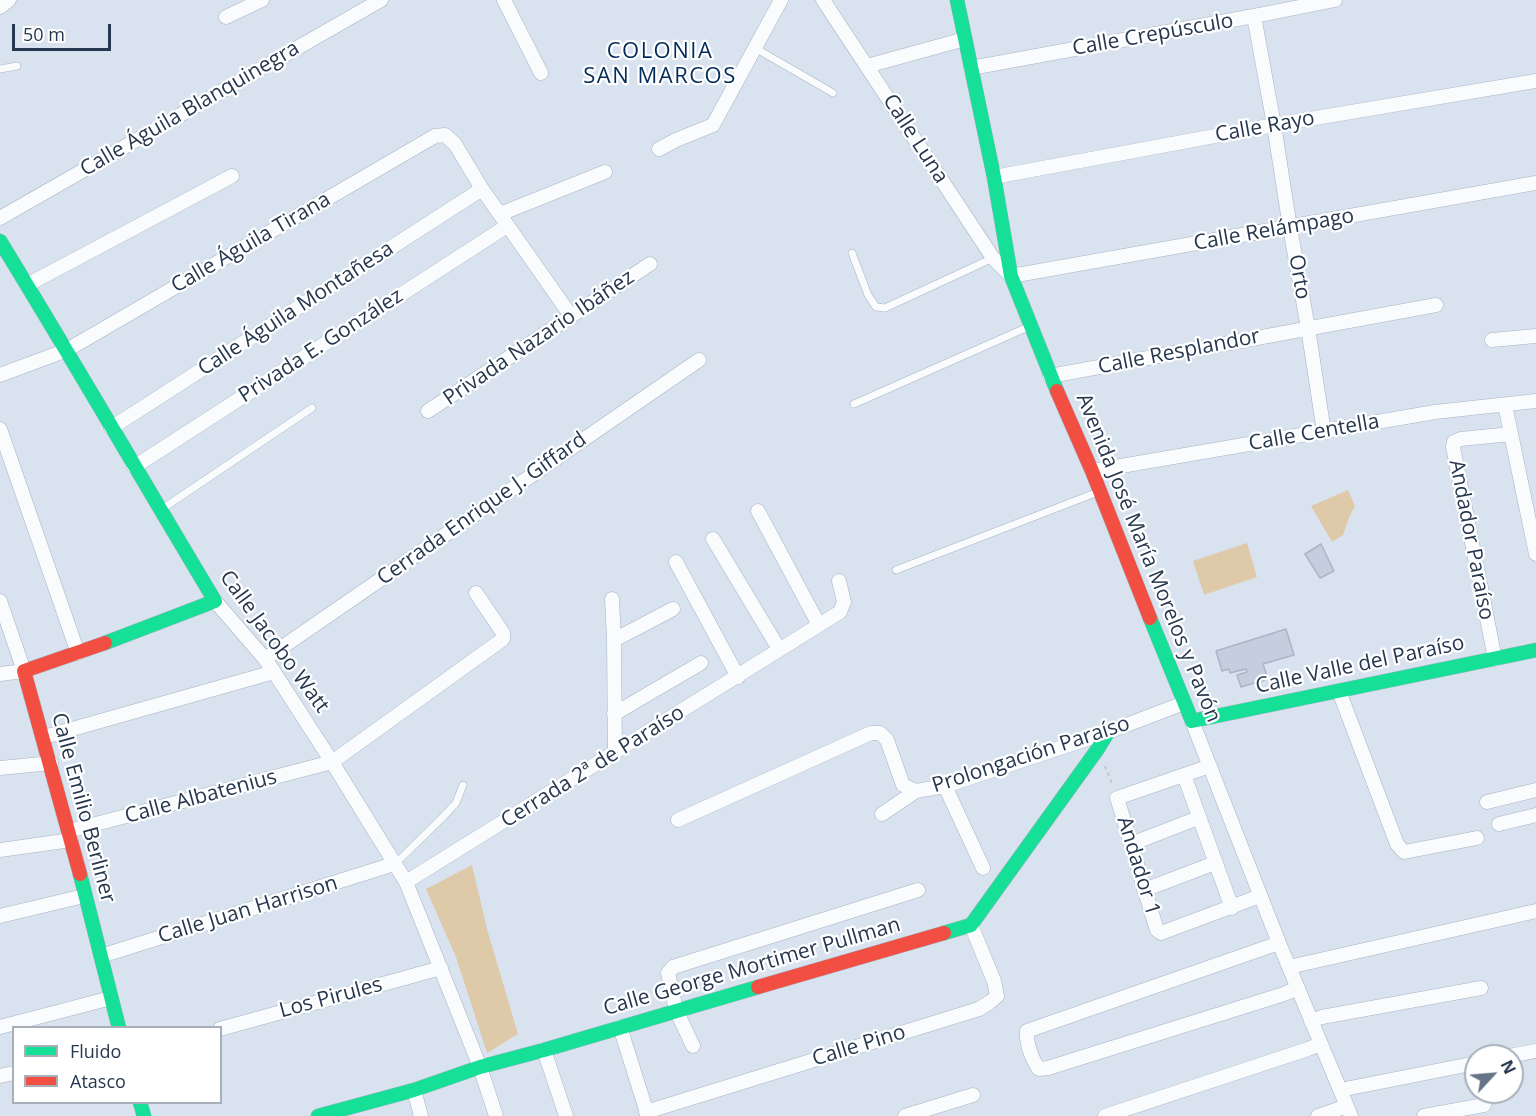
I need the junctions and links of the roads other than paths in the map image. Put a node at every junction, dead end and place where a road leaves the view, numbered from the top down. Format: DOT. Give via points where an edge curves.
graph roads {
  1 [pos="9,0"];
  2 [pos="262,0"];
  3 [pos="381,0"];
  4 [pos="504,0"];
  5 [pos="781,0"];
  6 [pos="823,0"];
  7 [pos="957,0"];
  8 [pos="1335,0"];
  9 [pos="0,7"];
  10 [pos="1254,16"];
  11 [pos="226,17"];
  12 [pos="965,39"];
  13 [pos="755,48"];
  14 [pos="17,66"];
  15 [pos="867,66"];
  16 [pos="971,68"];
  17 [pos="0,69"];
  18 [pos="540,73"];
  19 [pos="1536,81"];
  20 [pos="832,93"];
  21 [pos="1274,125"];
  22 [pos="659,149"];
  23 [pos="605,172"];
  24 [pos="232,176"];
  25 [pos="994,177"];
  26 [pos="1536,183"];
  27 [pos="482,189"];
  28 [pos="0,218"];
  29 [pos="503,220"];
  30 [pos="1290,228"];
  31 [pos="0,242"];
  32 [pos="852,253"];
  33 [pos="993,258"];
  34 [pos="650,264"];
  35 [pos="1011,276"];
  36 [pos="27,285"];
  37 [pos="1436,305"];
  38 [pos="571,316"];
  39 [pos="1031,326"];
  40 [pos="1308,328"];
  41 [pos="1536,336"];
  42 [pos="1492,340"];
  43 [pos="67,350"];
  44 [pos="699,360"];
  45 [pos="0,375"];
  46 [pos="1050,376"];
  47 [pos="1536,401"];
  48 [pos="854,404"];
  49 [pos="1505,405"];
  50 [pos="312,408"];
  51 [pos="428,411"];
  52 [pos="111,428"];
  53 [pos="0,429"];
  54 [pos="1324,432"];
  55 [pos="1510,434"];
  56 [pos="134,467"];
  57 [pos="1092,471"];
  58 [pos="1536,481"];
  59 [pos="1521,483"];
  60 [pos="1100,491"];
  61 [pos="160,510"];
  62 [pos="758,511"];
  63 [pos="713,539"];
  64 [pos="1536,554"];
  65 [pos="676,562"];
  66 [pos="896,570"];
  67 [pos="839,581"];
  68 [pos="476,592"];
  69 [pos="612,599"];
  70 [pos="0,601"];
  71 [pos="215,601"];
  72 [pos="673,609"];
  73 [pos="819,625"];
  74 [pos="614,640"];
  75 [pos="779,649"];
  76 [pos="1536,650"];
  77 [pos="78,653"];
  78 [pos="265,659"];
  79 [pos="1494,659"];
  80 [pos="701,663"];
  81 [pos="24,671"];
  82 [pos="274,672"];
  83 [pos="0,674"];
  84 [pos="738,677"];
  85 [pos="1339,691"];
  86 [pos="1184,703"];
  87 [pos="614,714"];
  88 [pos="1192,721"];
  89 [pos="1108,732"];
  90 [pos="44,737"];
  91 [pos="615,753"];
  92 [pos="332,762"];
  93 [pos="51,763"];
  94 [pos="1210,766"];
  95 [pos="0,768"];
  96 [pos="1184,775"];
  97 [pos="463,785"];
  98 [pos="945,786"];
  99 [pos="1536,790"];
  100 [pos="916,791"];
  101 [pos="1487,802"];
  102 [pos="882,814"];
  103 [pos="1536,815"];
  104 [pos="1198,818"];
  105 [pos="678,820"];
  106 [pos="1499,824"];
  107 [pos="70,836"];
  108 [pos="1477,838"];
  109 [pos="1131,844"];
  110 [pos="0,850"];
  111 [pos="1215,863"];
  112 [pos="394,864"];
  113 [pos="983,868"];
  114 [pos="406,882"];
  115 [pos="918,890"];
  116 [pos="1144,890"];
  117 [pos="84,896"];
  118 [pos="1260,896"];
  119 [pos="1232,908"];
  120 [pos="1536,911"];
  121 [pos="0,916"];
  122 [pos="971,925"];
  123 [pos="1279,943"];
  124 [pos="101,956"];
  125 [pos="1289,967"];
  126 [pos="441,968"];
  127 [pos="1298,988"];
  128 [pos="1480,988"];
  129 [pos="111,998"];
  130 [pos="676,1010"];
  131 [pos="1311,1021"];
  132 [pos="118,1026"];
  133 [pos="0,1027"];
  134 [pos="620,1027"];
  135 [pos="222,1028"];
  136 [pos="1320,1044"];
  137 [pos="693,1046"];
  138 [pos="544,1050"];
  139 [pos="1464,1065"];
  140 [pos="480,1067"];
  141 [pos="414,1090"];
  142 [pos="1341,1090"];
  143 [pos="973,1095"];
  144 [pos="1484,1105"];
  145 [pos="1349,1111"];
  146 [pos="647,1114"];
  147 [pos="322,1116"];
  148 [pos="421,1116"];
  149 [pos="496,1116"];
  150 [pos="566,1116"];
  151 [pos="905,1116"];
  152 [pos="1105,1116"];
  153 [pos="1318,1116"];
  154 [pos="1424,1116"];
  1 -- 9 [label="street"];
  2 -- 11 [label="street"];
  3 -- 28 [label="street, Calle Águila Blanquinegra"];
  4 -- 18 [label="street"];
  5 -- 13 [label="street"];
  6 -- 15 [label="street, Calle Luna"];
  7 -- 12 [label="street, Avenida José María Morelos y Pavón"];
  8 -- 10 [label="street, Calle Crepúsculo"];
  10 -- 16 [label="street, Calle Crepúsculo"];
  10 -- 21 [label="street, Orto"];
  12 -- 15 [label="street"];
  12 -- 16 [label="street, Avenida José María Morelos y Pavón"];
  13 -- 20 [label="lane"];
  13 -- 22 [label="street" via="713,125"];
  14 -- 17 [label="lane"];
  15 -- 33 [label="street, Calle Luna"];
  16 -- 25 [label="street, Avenida José María Morelos y Pavón"];
  19 -- 21 [label="street, Calle Rayo"];
  21 -- 25 [label="street, Calle Rayo"];
  21 -- 30 [label="street, Orto"];
  23 -- 29 [label="street, Privada E. González"];
  24 -- 36 [label="street"];
  25 -- 35 [label="street, Avenida José María Morelos y Pavón"];
  26 -- 30 [label="street, Calle Relámpago"];
  27 -- 29 [label="street"];
  27 -- 43 [label="street, Calle Águila Tirana" via="455,144 445,135 435,136"];
  27 -- 52 [label="street, Calle Águila Montañesa"];
  29 -- 38 [label="street"];
  29 -- 56 [label="street, Privada E. González"];
  30 -- 35 [label="street, Calle Relámpago"];
  30 -- 40 [label="street, Orto"];
  31 -- 36 [label="street, Calle Jacobo Watt"];
  32 -- 33 [label="lane" via="868,295 876,307 885,308"];
  33 -- 35 [label="street, Calle Luna"];
  34 -- 38 [label="street, Privada Nazario Ibáñez"];
  35 -- 39 [label="street, Avenida José María Morelos y Pavón"];
  36 -- 43 [label="street, Calle Jacobo Watt"];
  37 -- 40 [label="street, Calle Resplandor"];
  38 -- 51 [label="street, Privada Nazario Ibáñez"];
  39 -- 46 [label="street, Avenida José María Morelos y Pavón"];
  39 -- 48 [label="lane"];
  40 -- 46 [label="street, Calle Resplandor"];
  40 -- 54 [label="street, Orto"];
  41 -- 42 [label="street"];
  43 -- 45 [label="street, Calle Águila Tirana"];
  43 -- 52 [label="street, Calle Jacobo Watt"];
  44 -- 78 [label="street, Cerrada Enrique J. Giffard"];
  46 -- 57 [label="street, Avenida José María Morelos y Pavón"];
  47 -- 49 [label="street, Calle Centella"];
  49 -- 54 [label="street, Calle Centella" via="1435,412"];
  49 -- 55 [label="street"];
  50 -- 61 [label="lane"];
  52 -- 56 [label="street, Calle Jacobo Watt"];
  53 -- 77 [label="street"];
  54 -- 57 [label="street, Calle Centella"];
  55 -- 59 [label="street"];
  55 -- 79 [label="street, Andador Paraíso" via="1461,439 1453,447"];
  56 -- 61 [label="street, Calle Jacobo Watt"];
  57 -- 60 [label="street, Avenida José María Morelos y Pavón"];
  58 -- 59 [label="street"];
  59 -- 64 [label="street"];
  60 -- 66 [label="lane"];
  60 -- 86 [label="street, Avenida José María Morelos y Pavón"];
  61 -- 71 [label="street, Calle Jacobo Watt"];
  62 -- 73 [label="street"];
  63 -- 75 [label="street"];
  65 -- 84 [label="street"];
  67 -- 73 [label="street, Cerrada 2ª de Paraíso" via="844,602 840,612"];
  68 -- 92 [label="street" via="503,633 502,639"];
  69 -- 74 [label="street"];
  70 -- 81 [label="street, Calle Emilio Berliner"];
  71 -- 77 [label="street"];
  71 -- 78 [label="street, Calle Jacobo Watt"];
  72 -- 74 [label="street"];
  73 -- 75 [label="street, Cerrada 2ª de Paraíso"];
  74 -- 87 [label="street"];
  75 -- 84 [label="street, Cerrada 2ª de Paraíso"];
  76 -- 79 [label="street, Calle Valle del Paraíso"];
  77 -- 81 [label="street"];
  78 -- 82 [label="street, Calle Jacobo Watt"];
  79 -- 85 [label="street, Calle Valle del Paraíso"];
  80 -- 87 [label="street"];
  81 -- 83 [label="street"];
  81 -- 90 [label="street, Calle Emilio Berliner"];
  82 -- 90 [label="street"];
  82 -- 92 [label="street, Calle Jacobo Watt"];
  84 -- 91 [label="street, Cerrada 2ª de Paraíso"];
  85 -- 88 [label="street, Calle Valle del Paraíso"];
  85 -- 108 [label="street" via="1397,844 1404,852"];
  86 -- 88 [label="street, Avenida José María Morelos y Pavón"];
  86 -- 89 [label="street, Prolongación Paraíso"];
  87 -- 91 [label="street"];
  88 -- 94 [label="street, Avenida José María Morelos y Pavón"];
  89 -- 98 [label="street, Prolongación Paraíso"];
  89 -- 122 [label="street"];
  90 -- 93 [label="street, Calle Emilio Berliner"];
  91 -- 114 [label="street, Cerrada 2ª de Paraíso"];
  92 -- 107 [label="street, Calle Albatenius"];
  92 -- 112 [label="street, Calle Jacobo Watt"];
  93 -- 95 [label="street"];
  93 -- 107 [label="street, Calle Emilio Berliner"];
  94 -- 96 [label="street"];
  94 -- 118 [label="street, Avenida José María Morelos y Pavón"];
  96 -- 104 [label="street"];
  96 -- 109 [label="street, Andador 1" via="1117,798"];
  97 -- 112 [label="lane" via="456,802"];
  98 -- 100 [label="street, Prolongación Paraíso"];
  98 -- 113 [label="street"];
  99 -- 101 [label="street"];
  100 -- 102 [label="street, Prolongación Paraíso"];
  100 -- 105 [label="street" via="903,785 886,740 880,733 871,733"];
  103 -- 106 [label="street"];
  104 -- 109 [label="street"];
  104 -- 111 [label="street"];
  107 -- 110 [label="street, Calle Albatenius"];
  107 -- 117 [label="street, Calle Emilio Berliner"];
  109 -- 116 [label="street, Andador 1"];
  111 -- 116 [label="street"];
  111 -- 119 [label="street"];
  112 -- 114 [label="street, Calle Jacobo Watt"];
  112 -- 124 [label="street, Calle Juan Harrison"];
  114 -- 126 [label="street, Calle Jacobo Watt"];
  115 -- 130 [label="street" via="673,966 668,973"];
  116 -- 119 [label="street, Andador 1" via="1161,933"];
  117 -- 121 [label="street"];
  117 -- 124 [label="street, Calle Emilio Berliner"];
  118 -- 119 [label="street"];
  118 -- 123 [label="street, Avenida José María Morelos y Pavón"];
  120 -- 125 [label="street"];
  122 -- 130 [label="street, Calle George Mortimer Pullman"];
  122 -- 146 [label="street, Calle Pino" via="997,996 979,1009"];
  123 -- 125 [label="street, Avenida José María Morelos y Pavón"];
  123 -- 127 [label="street" via="1028,1031 1035,1064 1040,1069 1048,1068"];
  124 -- 129 [label="street, Calle Emilio Berliner"];
  125 -- 127 [label="street, Avenida José María Morelos y Pavón"];
  126 -- 135 [label="street, Los Pirules"];
  126 -- 140 [label="street, Calle Jacobo Watt"];
  127 -- 131 [label="street, Avenida José María Morelos y Pavón"];
  128 -- 131 [label="street"];
  129 -- 132 [label="street, Calle Emilio Berliner"];
  129 -- 133 [label="street"];
  130 -- 134 [label="street, Calle George Mortimer Pullman"];
  130 -- 137 [label="street"];
  131 -- 136 [label="street, Avenida José María Morelos y Pavón"];
  134 -- 138 [label="street, Calle George Mortimer Pullman"];
  134 -- 146 [label="street"];
  136 -- 142 [label="street, Avenida José María Morelos y Pavón"];
  136 -- 152 [label="street"];
  138 -- 140 [label="street, Calle George Mortimer Pullman"];
  138 -- 150 [label="street"];
  139 -- 142 [label="street"];
  140 -- 141 [label="street, Calle George Mortimer Pullman"];
  140 -- 149 [label="street, Calle Jacobo Watt"];
  141 -- 147 [label="street, Calle George Mortimer Pullman"];
  141 -- 148 [label="street"];
  142 -- 145 [label="street, Avenida José María Morelos y Pavón"];
  143 -- 151 [label="street"];
  144 -- 154 [label="street"];
  145 -- 153 [label="street"];
}
